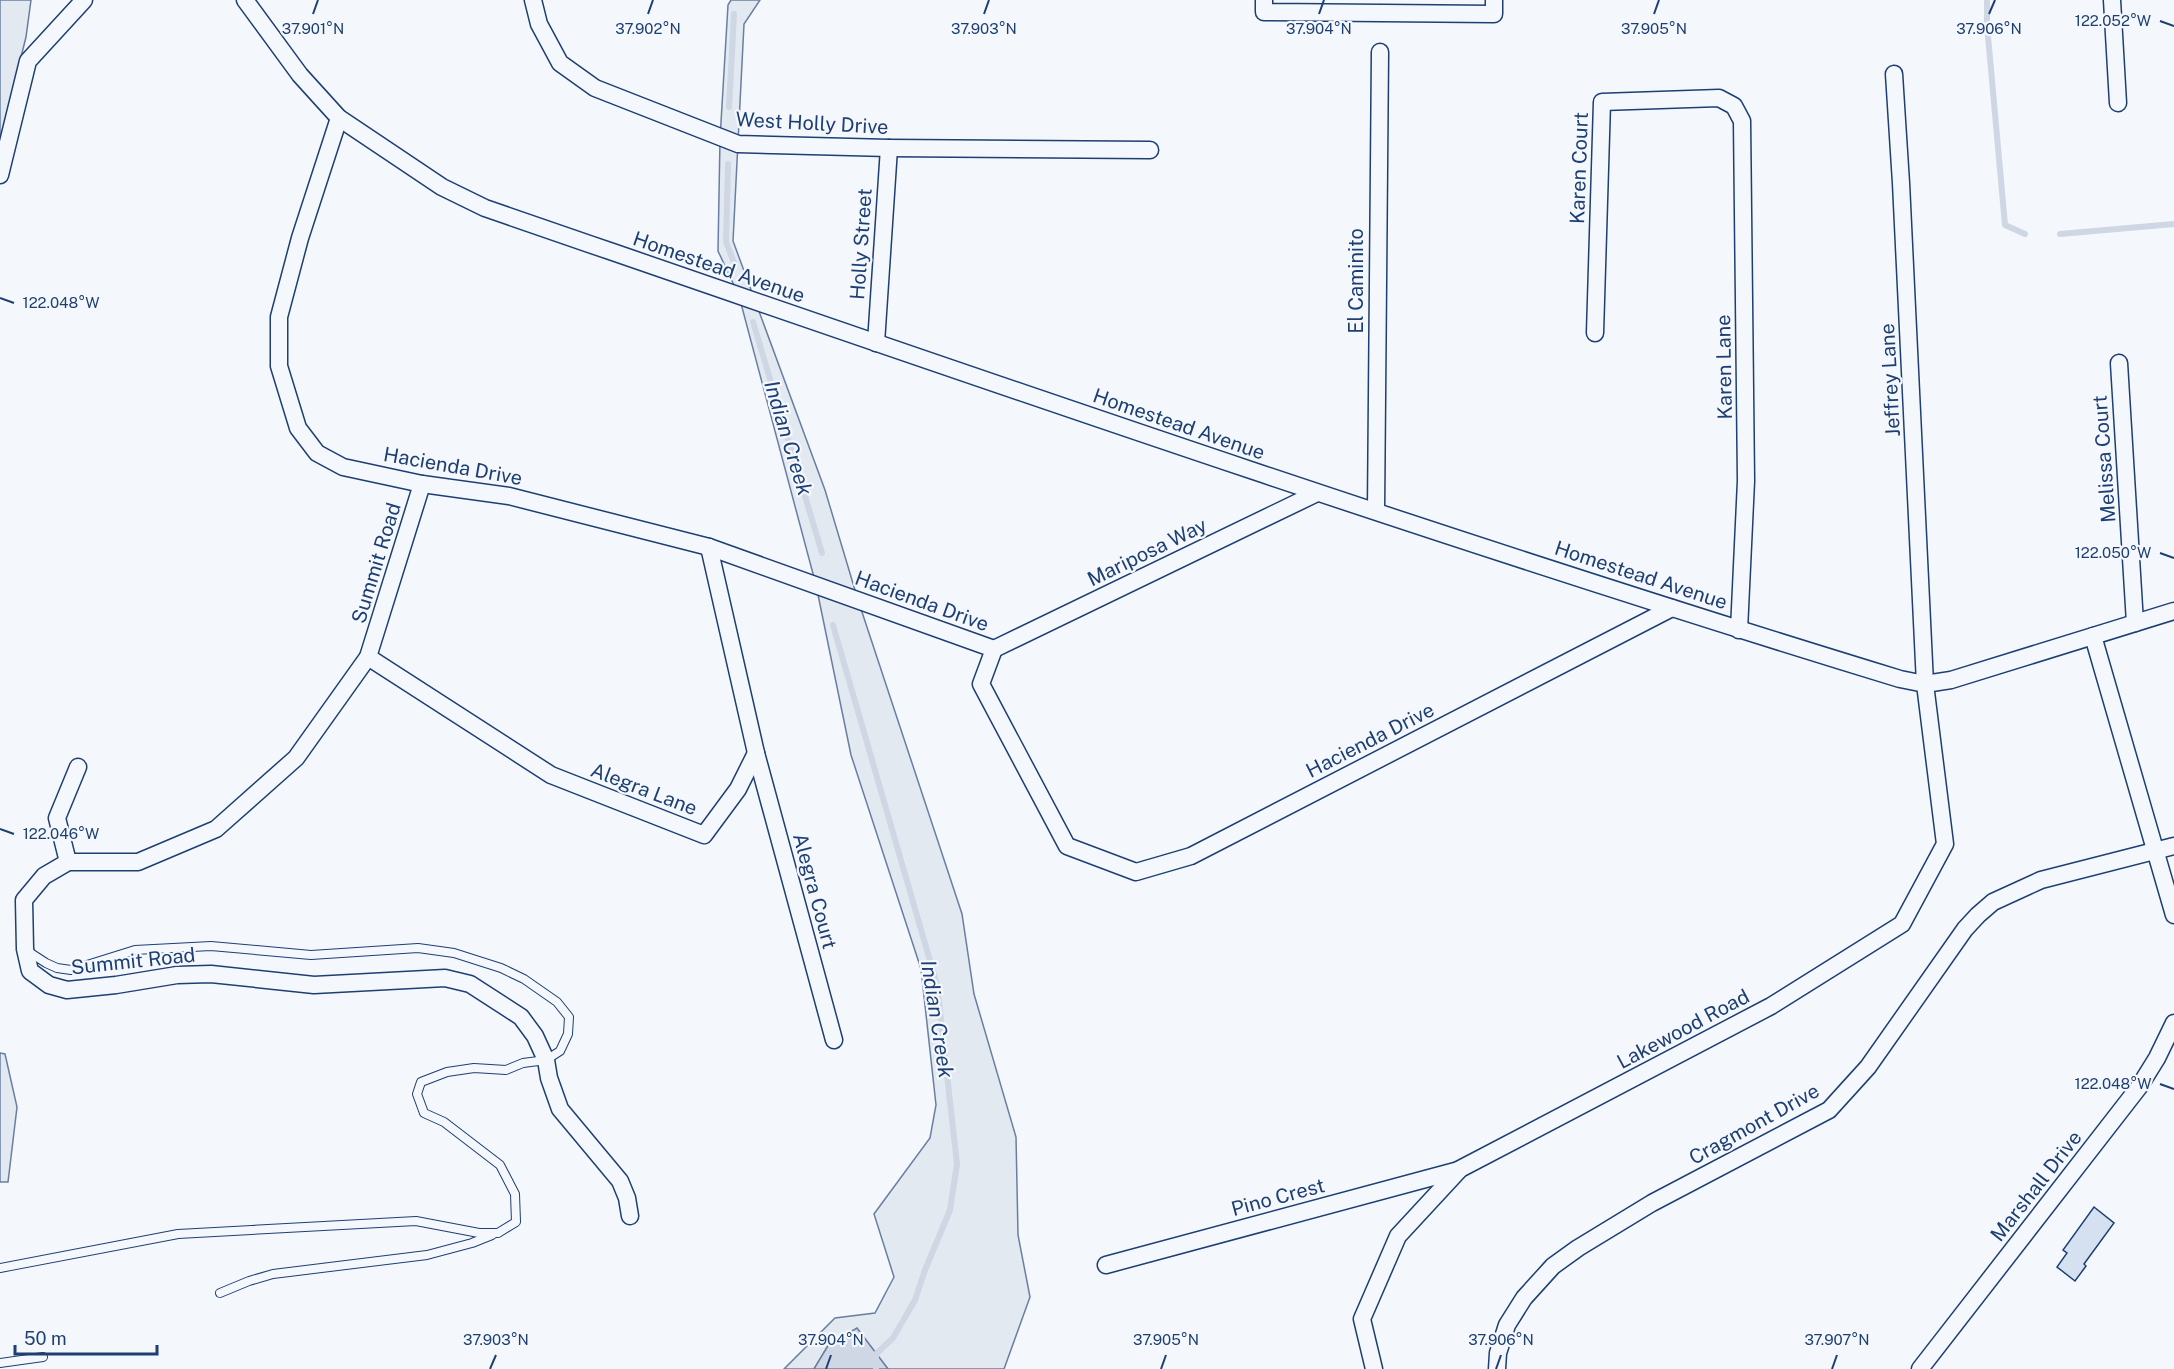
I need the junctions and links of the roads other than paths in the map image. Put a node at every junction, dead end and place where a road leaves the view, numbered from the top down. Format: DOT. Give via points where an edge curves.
graph roads {
  1 [pos="84,0"];
  2 [pos="245,0"];
  3 [pos="532,0"];
  4 [pos="1264,0"];
  5 [pos="1494,0"];
  6 [pos="2112,0"];
  7 [pos="1380,52"];
  8 [pos="1894,74"];
  9 [pos="2118,103"];
  10 [pos="1734,106"];
  11 [pos="339,118"];
  12 [pos="889,148"];
  13 [pos="1150,150"];
  14 [pos="0,175"];
  15 [pos="1594,333"];
  16 [pos="876,343"];
  17 [pos="2119,363"];
  18 [pos="422,483"];
  19 [pos="1317,493"];
  20 [pos="1376,511"];
  21 [pos="709,547"];
  22 [pos="1672,608"];
  23 [pos="2174,611"];
  24 [pos="2135,623"];
  25 [pos="1739,630"];
  26 [pos="2092,636"];
  27 [pos="994,649"];
  28 [pos="368,657"];
  29 [pos="1925,684"];
  30 [pos="756,753"];
  31 [pos="78,767"];
  32 [pos="2174,846"];
  33 [pos="2156,852"];
  34 [pos="68,862"];
  35 [pos="2174,915"];
  36 [pos="25,949"];
  37 [pos="2174,1023"];
  38 [pos="834,1040"];
  39 [pos="546,1060"];
  40 [pos="1460,1169"];
  41 [pos="630,1216"];
  42 [pos="498,1233"];
  43 [pos="1106,1265"];
  44 [pos="0,1268"];
  45 [pos="220,1293"];
  46 [pos="43,1357"];
  47 [pos="0,1363"];
  48 [pos="1374,1369"];
  49 [pos="1497,1369"];
  50 [pos="1920,1369"];
  1 -- 14 [label="street" via="28,61"];
  2 -- 11 [label="street, Homestead Avenue" via="300,75"];
  3 -- 12 [label="street, West Holly Drive" via="539,24 560,63 595,88 738,144"];
  4 -- 5 [label="street" via="1264,12 1494,14"];
  6 -- 9 [label="street"];
  7 -- 20 [label="street, El Caminito"];
  8 -- 29 [label="street, Jeffrey Lane"];
  10 -- 15 [label="street, Karen Court" via="1719,98 1602,102"];
  10 -- 25 [label="street, Karen Lane" via="1742,121 1746,481"];
  11 -- 16 [label="street, Homestead Avenue" via="442,187 485,208"];
  11 -- 18 [label="street, Hacienda Drive" via="279,317 279,366 298,428 317,453 343,467"];
  12 -- 13 [label="street, West Holly Drive"];
  12 -- 16 [label="street, Holly Street"];
  16 -- 19 [label="street, Homestead Avenue"];
  17 -- 24 [label="street, Melissa Court"];
  18 -- 21 [label="street, Hacienda Drive" via="509,496"];
  18 -- 28 [label="street, Summit Road"];
  19 -- 20 [label="street, Homestead Avenue"];
  19 -- 27 [label="street, Mariposa Way"];
  20 -- 22 [label="street, Homestead Avenue"];
  21 -- 27 [label="street, Hacienda Drive"];
  21 -- 30 [label="street"];
  22 -- 25 [label="street, Homestead Avenue"];
  22 -- 27 [label="street, Hacienda Drive" via="1191,856 1136,872 1067,846 981,684"];
  23 -- 24 [label="street, Homestead Avenue"];
  24 -- 26 [label="street, Homestead Avenue"];
  25 -- 29 [label="street, Homestead Avenue"];
  26 -- 29 [label="street, Homestead Avenue" via="1962,677"];
  26 -- 33 [label="street"];
  28 -- 30 [label="street, Alegra Lane" via="551,775 704,835 738,789"];
  28 -- 34 [label="street, Summit Road" via="296,758 216,829 138,862"];
  29 -- 40 [label="street, Lakewood Road" via="1946,844 1902,924 1771,1006"];
  30 -- 38 [label="street, Alegra Court"];
  31 -- 34 [label="street" via="57,818"];
  32 -- 33 [label="street, Cragmont Drive"];
  33 -- 35 [label="street"];
  33 -- 49 [label="street, Cragmont Drive" via="2041,880 1993,902 1965,929 1868,1067 1829,1110 1652,1203 1553,1266 1524,1298 1507,1325"];
  34 -- 36 [label="street, Summit Road" via="44,876 24,900"];
  36 -- 39 [label="street, Summit Road" via="30,971 49,986 67,990 177,975 212,974 314,985 445,978 470,984 521,1017"];
  36 -- 39 [label="lane" via="46,963 71,970 135,950 212,946 311,955 418,948 454,953 501,968 557,1002 569,1017 568,1034 560,1051"];
  37 -- 50 [label="street, Marshall Drive" via="2139,1087"];
  39 -- 41 [label="street, Summit Road" via="560,1108 620,1181"];
  39 -- 42 [label="lane" via="507,1070 474,1068 447,1072 421,1082 417,1094 424,1113 444,1122 500,1165 515,1194 516,1222"];
  40 -- 43 [label="street, Pino Crest"];
  40 -- 48 [label="street, Lakewood Road" via="1398,1236 1362,1319"];
  42 -- 44 [label="lane" via="416,1221 178,1234"];
  42 -- 45 [label="lane" via="428,1255 273,1274"];
  46 -- 47 [label="lane"];
}
